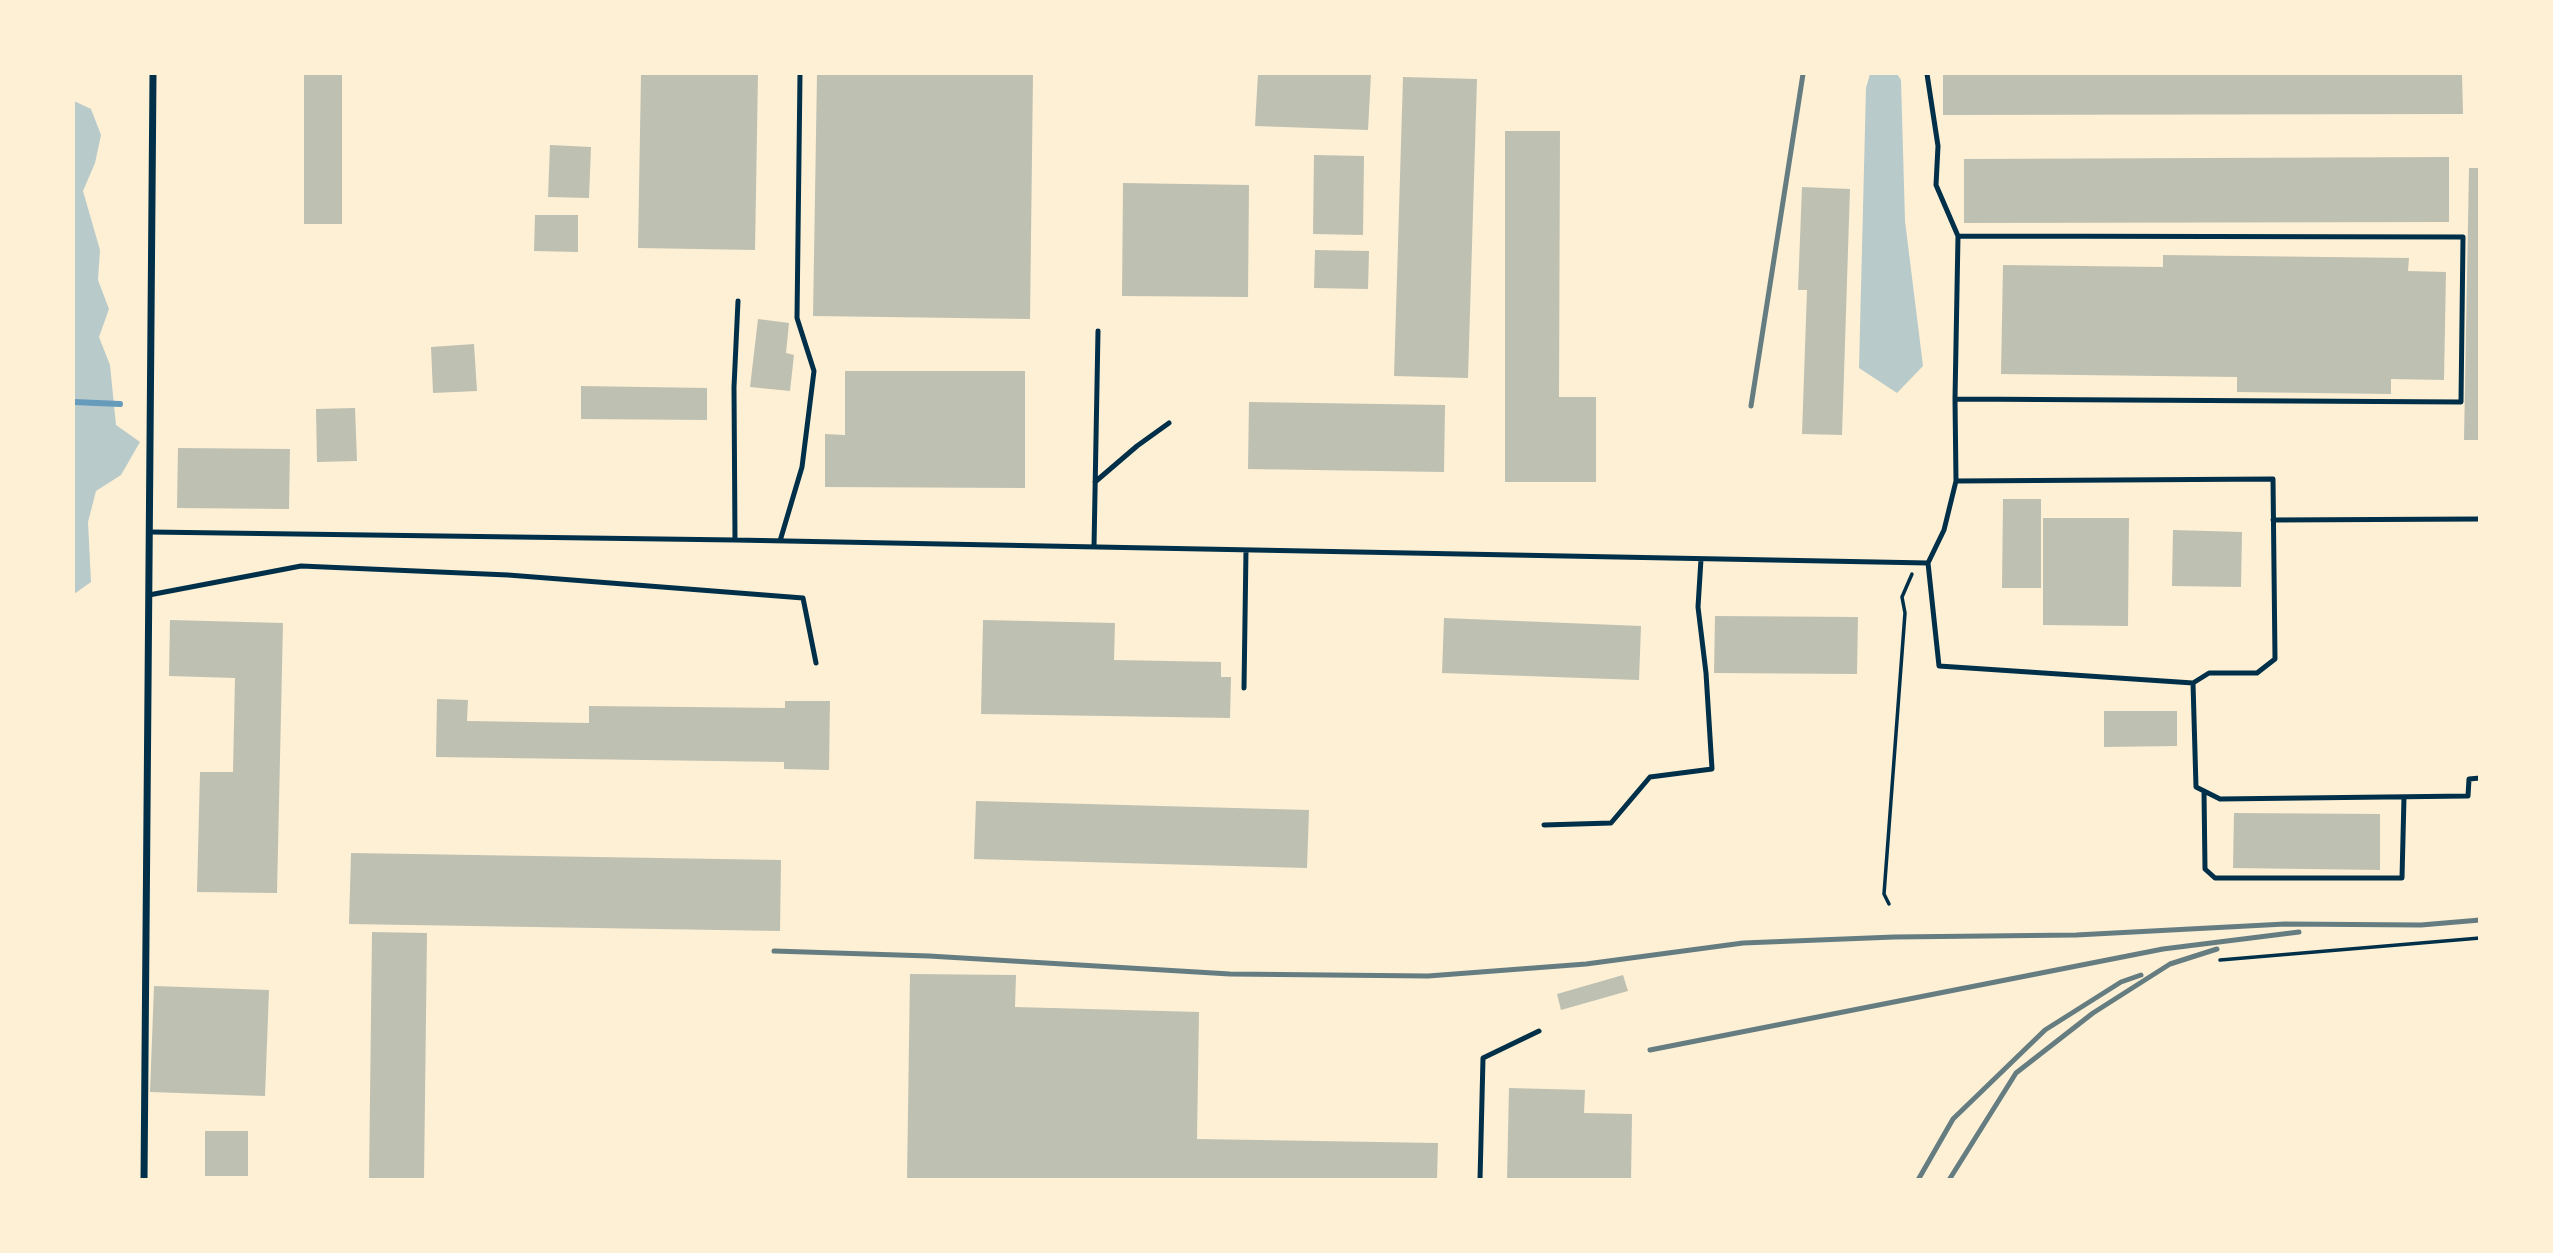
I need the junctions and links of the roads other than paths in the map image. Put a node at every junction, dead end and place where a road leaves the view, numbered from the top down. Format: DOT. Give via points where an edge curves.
graph roads {
  1 [pos="153,74"];
  2 [pos="800,74"];
  3 [pos="1927,74"];
  4 [pos="1958,236"];
  5 [pos="738,301"];
  6 [pos="1098,331"];
  7 [pos="1955,399"];
  8 [pos="1169,423"];
  9 [pos="1956,481"];
  10 [pos="1095,482"];
  11 [pos="2480,519"];
  12 [pos="2273,520"];
  13 [pos="150,532"];
  14 [pos="735,540"];
  15 [pos="780,541"];
  16 [pos="1094,547"];
  17 [pos="1246,550"];
  18 [pos="1701,559"];
  19 [pos="1928,563"];
  20 [pos="149,595"];
  21 [pos="816,663"];
  22 [pos="2193,683"];
  23 [pos="1244,688"];
  24 [pos="2480,778"];
  25 [pos="2204,790"];
  26 [pos="2404,797"];
  27 [pos="1544,825"];
  28 [pos="1539,1031"];
  29 [pos="144,1180"];
  30 [pos="1480,1180"];
  1 -- 13 [label="street"];
  2 -- 15 [label="lane" via="797,318 814,371 802,467"];
  3 -- 4 [label="lane" via="1938,146 1937,185"];
  4 -- 7 [label="lane"];
  4 -- 7 [label="lane" via="2463,237 2461,402"];
  5 -- 14 [label="lane"];
  6 -- 10 [label="lane"];
  7 -- 9 [label="lane"];
  8 -- 10 [label="lane"];
  9 -- 12 [label="lane" via="2273,479"];
  9 -- 19 [label="lane" via="1944,530"];
  10 -- 16 [label="lane"];
  11 -- 12 [label="lane"];
  12 -- 22 [label="lane" via="2275,659 2257,673 2209,673"];
  13 -- 14 [label="lane"];
  13 -- 20 [label="street"];
  14 -- 15 [label="lane"];
  15 -- 16 [label="lane"];
  16 -- 17 [label="lane"];
  17 -- 18 [label="lane"];
  17 -- 23 [label="lane"];
  18 -- 19 [label="lane"];
  18 -- 27 [label="lane" via="1698,607 1712,769 1650,777 1611,823"];
  19 -- 22 [label="lane" via="1939,666"];
  20 -- 21 [label="lane" via="301,566 508,575 803,598"];
  20 -- 29 [label="street"];
  22 -- 25 [label="lane" via="2196,786"];
  24 -- 26 [label="lane" via="2469,779 2468,796"];
  25 -- 26 [label="lane" via="2220,799"];
  25 -- 26 [label="lane" via="2205,869 2216,878 2402,878"];
  28 -- 30 [label="lane" via="1483,1059"];
}
